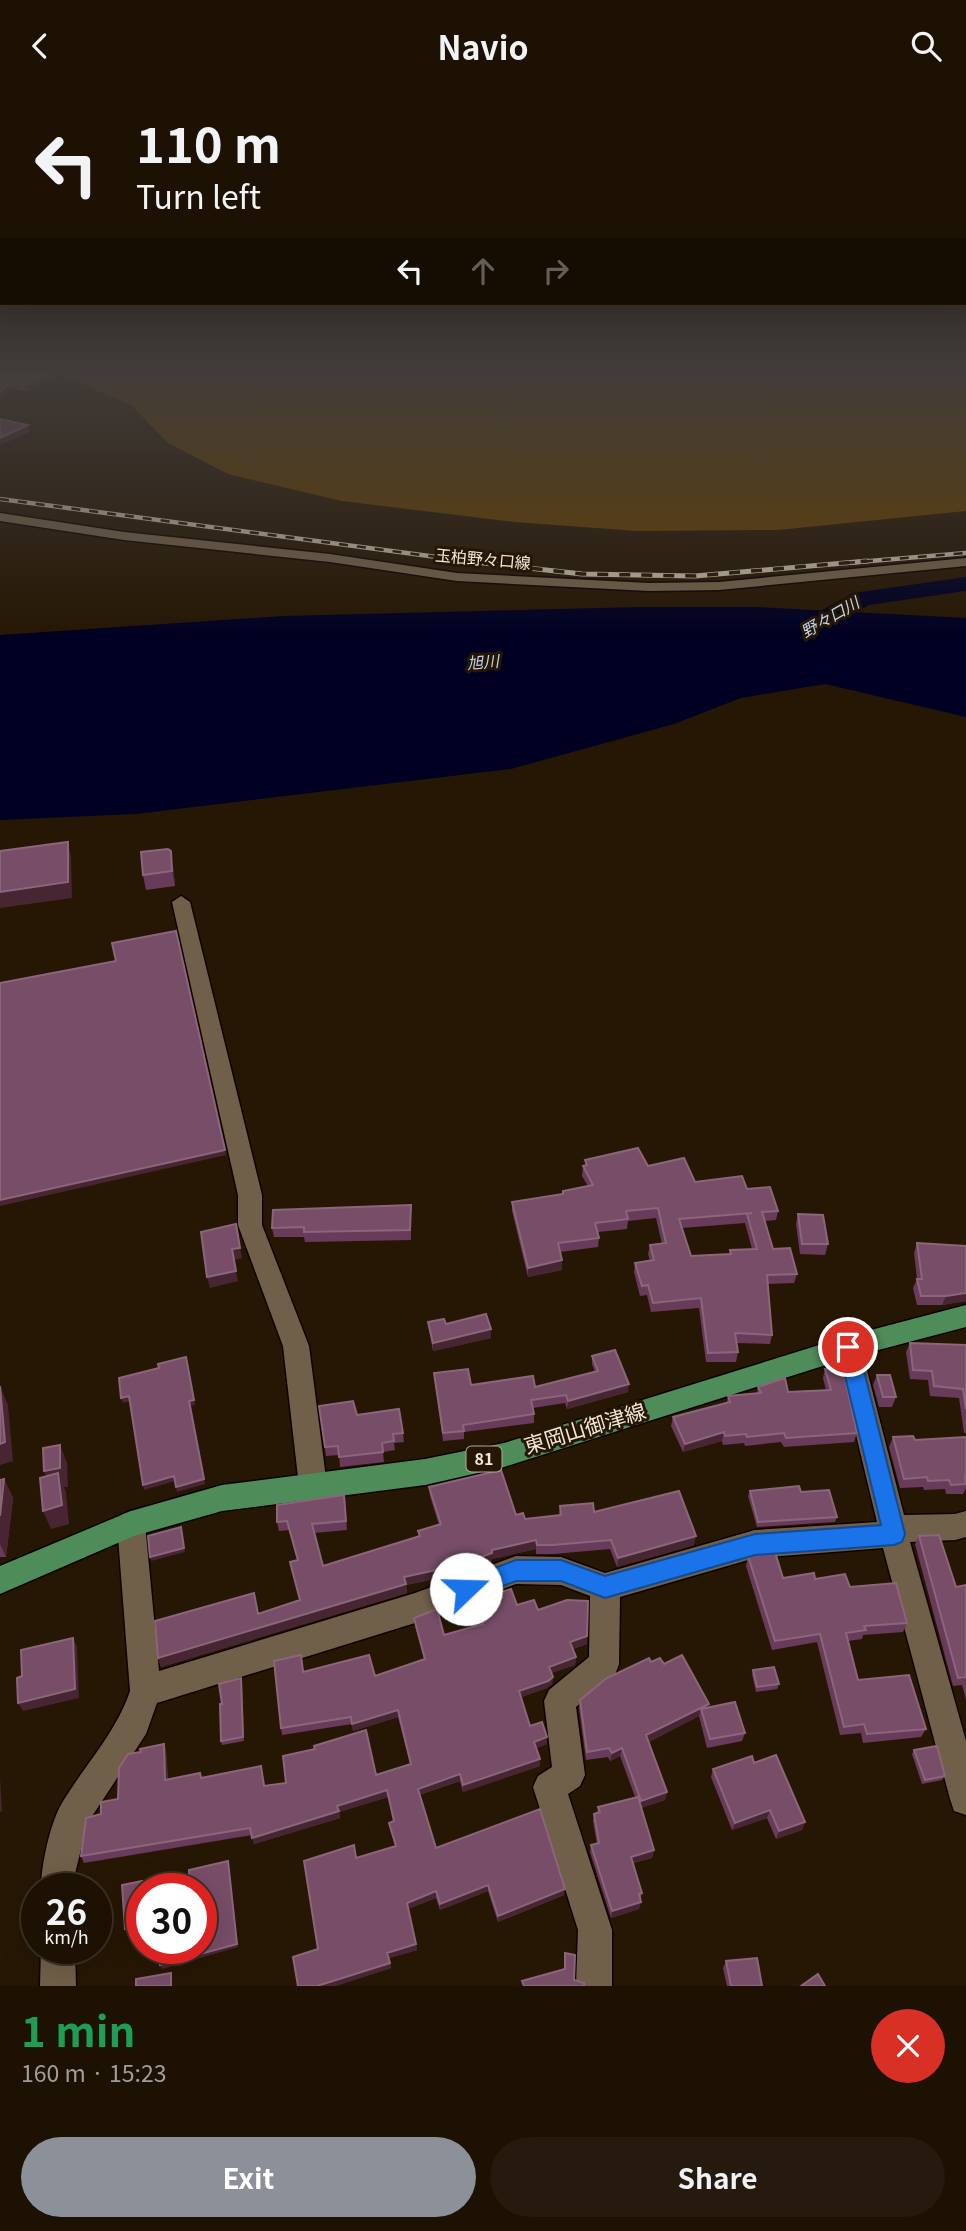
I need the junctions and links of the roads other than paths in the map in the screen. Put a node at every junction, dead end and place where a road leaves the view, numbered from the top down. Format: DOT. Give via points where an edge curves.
graph roads {
  1 [pos="0,517"];
  2 [pos="966,562"];
  3 [pos="181,902"];
  4 [pos="966,1316"];
  5 [pos="848,1347"];
  6 [pos="313,1486"];
  7 [pos="131,1524"];
  8 [pos="966,1524"];
  9 [pos="894,1532"];
  10 [pos="0,1580"];
  11 [pos="605,1587"];
  12 [pos="145,1691"];
  13 [pos="966,1799"];
  14 [pos="58,1873"];
  15 [pos="58,1964"];
  16 [pos="58,1986"];
  17 [pos="594,1986"];
  1 -- 2 [label="street, 玉柏野々口線" via="457,577 649,587 719,586"];
  3 -- 6 [label="street" via="250,1195 250,1225 296,1346"];
  4 -- 5 [label="main road, 東岡山御津線 / 81"];
  5 -- 6 [label="main road, 東岡山御津線 / 81" via="504,1455 425,1472"];
  5 -- 9 [label="street"];
  6 -- 7 [label="main road, 東岡山御津線 / 81" via="222,1498"];
  7 -- 10 [label="main road, 東岡山御津線 / 81"];
  7 -- 12 [label="street"];
  8 -- 9 [label="street"];
  9 -- 11 [label="street" via="755,1544"];
  9 -- 13 [label="street"];
  11 -- 12 [label="street" via="561,1571 516,1570 415,1608"];
  11 -- 17 [label="street" via="604,1664 560,1701 569,1775 549,1787 595,1930"];
  12 -- 14 [label="street" via="135,1723 72,1817"];
  15 -- 16 [label="street"];
}
